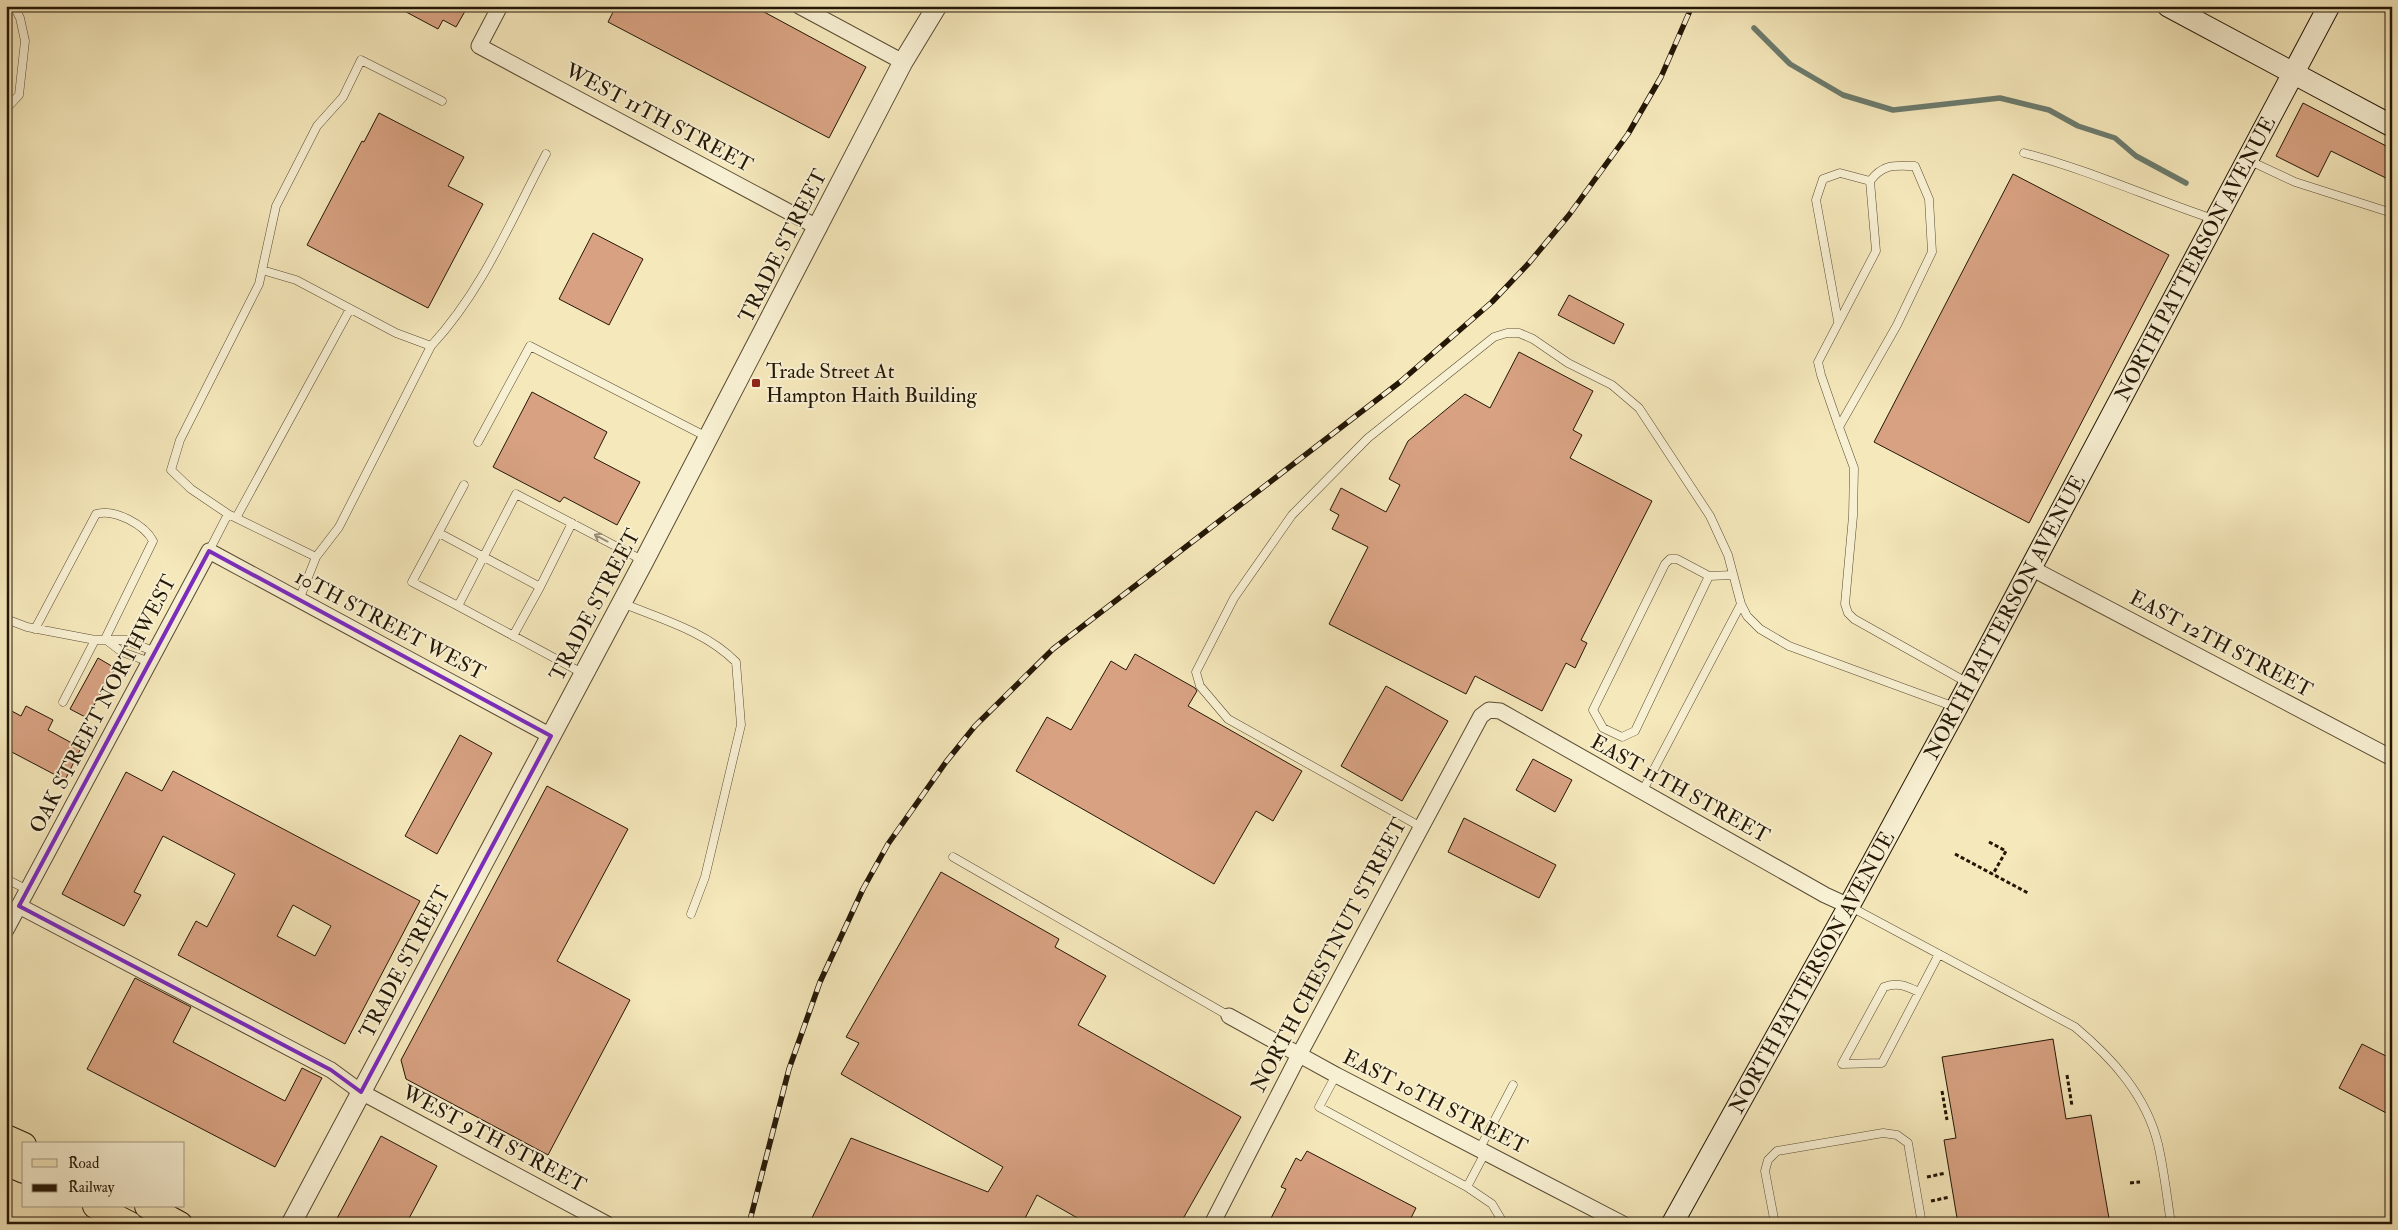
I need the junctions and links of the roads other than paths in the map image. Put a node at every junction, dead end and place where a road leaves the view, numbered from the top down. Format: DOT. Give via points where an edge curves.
graph roads {
  1 [pos="14,6"];
  2 [pos="500,6"];
  3 [pos="799,6"];
  4 [pos="937,6"];
  5 [pos="2168,6"];
  6 [pos="2329,6"];
  7 [pos="903,62"];
  8 [pos="2294,73"];
  9 [pos="442,101"];
  10 [pos="6,109"];
  11 [pos="2392,126"];
  12 [pos="2024,153"];
  13 [pos="546,154"];
  14 [pos="2247,160"];
  15 [pos="1870,180"];
  16 [pos="2392,213"];
  17 [pos="2215,220"];
  18 [pos="819,228"];
  19 [pos="262,270"];
  20 [pos="350,309"];
  21 [pos="1838,321"];
  22 [pos="431,346"];
  23 [pos="1839,427"];
  24 [pos="709,438"];
  25 [pos="478,442"];
  26 [pos="464,485"];
  27 [pos="232,516"];
  28 [pos="572,523"];
  29 [pos="439,533"];
  30 [pos="209,551"];
  31 [pos="316,557"];
  32 [pos="484,557"];
  33 [pos="644,561"];
  34 [pos="2031,568"];
  35 [pos="1733,575"];
  36 [pos="1709,576"];
  37 [pos="540,587"];
  38 [pos="299,600"];
  39 [pos="622,603"];
  40 [pos="1742,604"];
  41 [pos="458,606"];
  42 [pos="6,619"];
  43 [pos="35,629"];
  44 [pos="513,636"];
  45 [pos="104,639"];
  46 [pos="95,640"];
  47 [pos="152,657"];
  48 [pos="584,674"];
  49 [pos="1969,684"];
  50 [pos="63,702"];
  51 [pos="1957,707"];
  52 [pos="1489,710"];
  53 [pos="551,736"];
  54 [pos="2392,758"];
  55 [pos="1642,792"];
  56 [pos="1421,827"];
  57 [pos="953,857"];
  58 [pos="6,880"];
  59 [pos="28,890"];
  60 [pos="19,906"];
  61 [pos="1849,906"];
  62 [pos="691,914"];
  63 [pos="6,930"];
  64 [pos="1939,954"];
  65 [pos="1919,992"];
  66 [pos="1229,1016"];
  67 [pos="1299,1055"];
  68 [pos="1336,1075"];
  69 [pos="1513,1086"];
  70 [pos="361,1092"];
  71 [pos="6,1137"];
  72 [pos="22,1144"];
  73 [pos="1483,1150"];
  74 [pos="6,1162"];
  75 [pos="22,1170"];
  76 [pos="1467,1187"];
  77 [pos="99,1208"];
  78 [pos="151,1208"];
  79 [pos="130,1224"];
  80 [pos="180,1224"];
  81 [pos="291,1224"];
  82 [pos="607,1224"];
  83 [pos="1212,1224"];
  84 [pos="1504,1224"];
  85 [pos="1623,1224"];
  86 [pos="1672,1224"];
  87 [pos="1774,1224"];
  88 [pos="1922,1224"];
  89 [pos="2171,1224"];
  1 -- 10 [label="lane" via="25,41 19,95"];
  2 -- 18 [label="street, WEST 11TH STREET" via="479,46"];
  3 -- 7 [label="street"];
  4 -- 7 [label="street, TRADE STREET"];
  5 -- 8 [label="main road"];
  6 -- 8 [label="main road, NORTH PATTERSON AVENUE"];
  7 -- 18 [label="street, TRADE STREET"];
  8 -- 11 [label="main road"];
  8 -- 14 [label="main road, NORTH PATTERSON AVENUE"];
  9 -- 19 [label="lane" via="361,60 343,97 317,126 276,206"];
  12 -- 17 [label="lane" via="2066,164"];
  13 -- 22 [label="lane" via="496,256 453,323"];
  14 -- 16 [label="lane" via="2295,182"];
  14 -- 17 [label="main road, NORTH PATTERSON AVENUE"];
  15 -- 21 [label="lane" via="1876,251"];
  15 -- 21 [label="lane" via="1840,173 1823,179 1816,200"];
  15 -- 23 [label="lane" via="1887,166 1915,166 1928,199 1932,252 1897,324"];
  17 -- 34 [label="main road, NORTH PATTERSON AVENUE"];
  18 -- 24 [label="street, TRADE STREET"];
  19 -- 20 [label="lane" via="296,280"];
  19 -- 27 [label="lane" via="259,284 180,440 171,470 191,490"];
  20 -- 22 [label="lane" via="396,333"];
  20 -- 27 [label="lane"];
  21 -- 23 [label="lane" via="1818,362"];
  22 -- 31 [label="lane" via="339,527"];
  23 -- 49 [label="lane" via="1854,468 1854,516 1845,604 1848,613"];
  24 -- 25 [label="lane" via="530,346"];
  24 -- 33 [label="street, TRADE STREET"];
  26 -- 29 [label="lane"];
  27 -- 30 [label="lane"];
  27 -- 31 [label="lane"];
  28 -- 32 [label="lane" via="516,494"];
  33 -- 28 [label="lane, one-way"];
  28 -- 37 [label="lane"];
  29 -- 32 [label="lane"];
  29 -- 41 [label="lane" via="412,582"];
  30 -- 38 [label="street, 10TH STREET WEST"];
  30 -- 47 [label="street, OAK STREET NORTHWEST"];
  31 -- 38 [label="lane"];
  32 -- 37 [label="lane"];
  32 -- 41 [label="lane"];
  33 -- 39 [label="street, TRADE STREET"];
  34 -- 49 [label="main road, NORTH PATTERSON AVENUE"];
  34 -- 54 [label="street, EAST 12TH STREET"];
  35 -- 36 [label="lane"];
  35 -- 40 [label="lane"];
  35 -- 56 [label="lane" via="1721,536 1710,516 1639,408 1612,384 1568,363 1519,333 1494,337 1376,432 1292,515 1234,598 1196,672 1200,686 1228,718"];
  36 -- 36 [label="lane" via="1677,559 1670,559 1665,564 1593,710 1603,728 1622,737 1635,731"];
  37 -- 44 [label="lane"];
  38 -- 53 [label="street, 10TH STREET WEST"];
  39 -- 48 [label="street, TRADE STREET"];
  39 -- 62 [label="lane" via="703,636 720,646 736,662 741,725 705,877"];
  40 -- 51 [label="lane" via="1747,616 1774,639"];
  40 -- 55 [label="lane"];
  41 -- 44 [label="lane"];
  42 -- 43 [label="lane"];
  43 -- 45 [label="lane" via="96,514 103,511 149,532 153,541"];
  43 -- 46 [label="lane"];
  44 -- 48 [label="lane"];
  45 -- 46 [label="lane"];
  45 -- 47 [label="lane" via="122,652"];
  45 -- 47 [label="lane" via="126,640"];
  46 -- 50 [label="lane"];
  47 -- 59 [label="street, OAK STREET NORTHWEST"];
  48 -- 53 [label="street, TRADE STREET"];
  49 -- 51 [label="main road, NORTH PATTERSON AVENUE"];
  51 -- 61 [label="main road, NORTH PATTERSON AVENUE"];
  52 -- 55 [label="street, EAST 11TH STREET" via="1500,711"];
  52 -- 56 [label="street, NORTH CHESTNUT STREET" via="1481,716"];
  53 -- 70 [label="street, TRADE STREET"];
  55 -- 61 [label="street, EAST 11TH STREET"];
  56 -- 67 [label="street, NORTH CHESTNUT STREET"];
  57 -- 66 [label="lane"];
  58 -- 59 [label="lane"];
  59 -- 60 [label="street, OAK STREET NORTHWEST"];
  60 -- 63 [label="street, OAK STREET NORTHWEST"];
  60 -- 70 [label="street, WEST 9TH STREET" via="331,1070"];
  61 -- 64 [label="lane"];
  61 -- 86 [label="main road, NORTH PATTERSON AVENUE"];
  64 -- 65 [label="lane"];
  64 -- 89 [label="lane" via="2075,1026 2127,1078 2149,1117 2158,1144"];
  65 -- 65 [label="lane" via="1882,1063 1842,1064 1884,987 1899,984"];
  66 -- 67 [label="street, EAST 10TH STREET"];
  67 -- 68 [label="street, EAST 10TH STREET"];
  67 -- 83 [label="street, NORTH CHESTNUT STREET"];
  68 -- 73 [label="street, EAST 10TH STREET"];
  68 -- 76 [label="lane" via="1319,1107"];
  69 -- 73 [label="lane"];
  70 -- 81 [label="street, TRADE STREET"];
  70 -- 82 [label="street, WEST 9TH STREET"];
  71 -- 72 [label="main road"];
  73 -- 76 [label="lane"];
  73 -- 85 [label="street, EAST 10TH STREET"];
  74 -- 75 [label="main road"];
  76 -- 84 [label="lane" via="1492,1204"];
  77 -- 79 [label="main road"];
  78 -- 80 [label="main road"];
  87 -- 88 [label="lane" via="1765,1171 1768,1160 1777,1151 1883,1133 1897,1135 1908,1143"];
}
